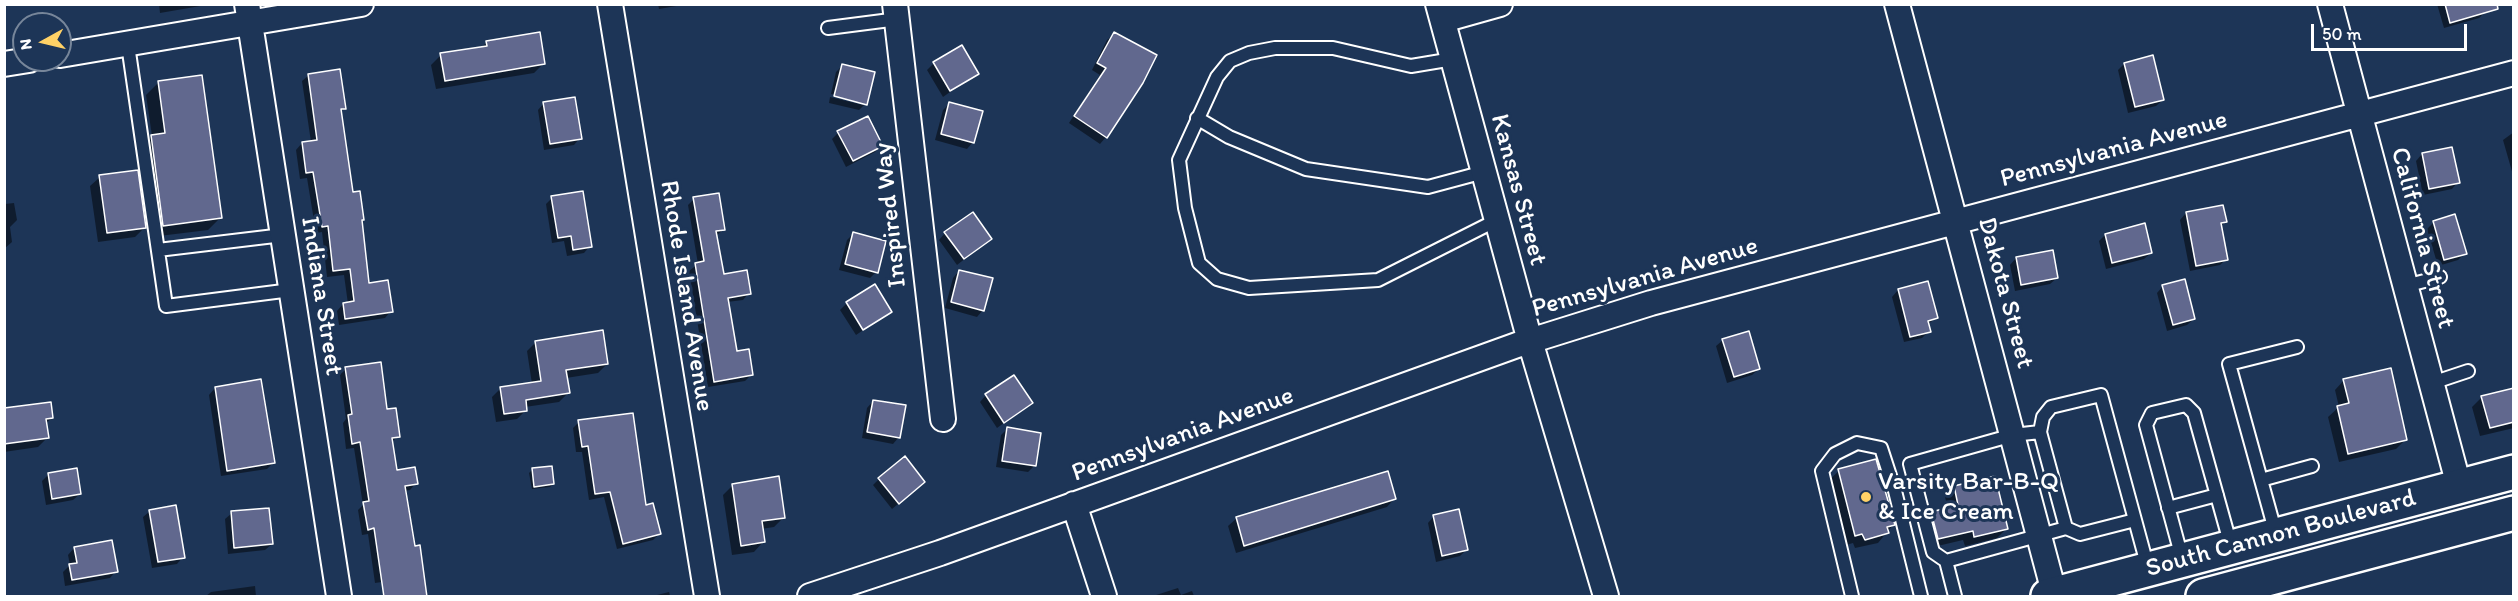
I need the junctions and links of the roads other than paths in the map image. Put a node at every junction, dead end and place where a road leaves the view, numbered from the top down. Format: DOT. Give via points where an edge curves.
graph roads {
  1 [pos="362,4"];
  2 [pos="610,4"];
  3 [pos="1500,4"];
  4 [pos="1897,4"];
  5 [pos="2330,4"];
  6 [pos="896,12"];
  7 [pos="1441,12"];
  8 [pos="248,14"];
  9 [pos="828,28"];
  10 [pos="128,45"];
  11 [pos="72,53"];
  12 [pos="1453,59"];
  13 [pos="2514,73"];
  14 [pos="2359,114"];
  15 [pos="1197,118"];
  16 [pos="1484,172"];
  17 [pos="1497,220"];
  18 [pos="1956,221"];
  19 [pos="283,235"];
  20 [pos="158,250"];
  21 [pos="2440,277"];
  22 [pos="2405,286"];
  23 [pos="291,290"];
  24 [pos="1530,341"];
  25 [pos="2297,347"];
  26 [pos="2468,371"];
  27 [pos="2432,383"];
  28 [pos="943,419"];
  29 [pos="2040,432"];
  30 [pos="2013,435"];
  31 [pos="2312,466"];
  32 [pos="2514,472"];
  33 [pos="2261,480"];
  34 [pos="2459,486"];
  35 [pos="2217,495"];
  36 [pos="1074,504"];
  37 [pos="2168,507"];
  38 [pos="2514,513"];
  39 [pos="2135,520"];
  40 [pos="2066,528"];
  41 [pos="2039,535"];
  42 [pos="2276,535"];
  43 [pos="2231,547"];
  44 [pos="2183,560"];
  45 [pos="1946,561"];
  46 [pos="2148,570"];
  47 [pos="2053,596"];
  48 [pos="339,597"];
  49 [pos="707,597"];
  50 [pos="810,597"];
  51 [pos="1104,597"];
  52 [pos="1606,597"];
  53 [pos="1852,597"];
  54 [pos="1921,597"];
  55 [pos="1955,597"];
  56 [pos="2203,597"];
  1 -- 8 [label="street"];
  2 -- 49 [label="street, Rhode Island Avenue"];
  3 -- 7 [label="street"];
  4 -- 18 [label="street, Dakota Street"];
  5 -- 14 [label="street, California Street"];
  6 -- 9 [label="lane"];
  6 -- 28 [label="street, Inspired Way"];
  7 -- 12 [label="street, Kansas Street"];
  8 -- 10 [label="street"];
  8 -- 19 [label="street, Indiana Street"];
  10 -- 11 [label="street"];
  10 -- 20 [label="lane"];
  12 -- 15 [label="lane" via="1411,66 1333,48 1275,48 1249,53 1230,61 1217,77"];
  12 -- 16 [label="street, Kansas Street"];
  13 -- 14 [label="street, Pennsylvania Avenue"];
  14 -- 18 [label="street, Pennsylvania Avenue"];
  14 -- 22 [label="street, California Street"];
  15 -- 16 [label="lane" via="1229,137 1306,169 1428,187"];
  15 -- 17 [label="lane" via="1179,160 1199,263 1216,279 1249,288 1378,280"];
  16 -- 17 [label="street, Kansas Street"];
  17 -- 24 [label="street, Kansas Street"];
  18 -- 24 [label="street, Pennsylvania Avenue" via="1651,303"];
  18 -- 30 [label="street, Dakota Street"];
  19 -- 20 [label="lane"];
  19 -- 23 [label="street, Indiana Street"];
  20 -- 23 [label="lane" via="166,306"];
  21 -- 22 [label="lane"];
  22 -- 27 [label="street, California Street"];
  23 -- 48 [label="street, Indiana Street"];
  24 -- 36 [label="street, Pennsylvania Avenue"];
  24 -- 52 [label="street, Kansas Street"];
  25 -- 33 [label="lane" via="2229,364"];
  26 -- 27 [label="lane"];
  27 -- 34 [label="street, California Street"];
  29 -- 30 [label="lane"];
  29 -- 39 [label="lane" via="2043,417 2051,407 2101,395"];
  29 -- 40 [label="lane"];
  30 -- 41 [label="street, Dakota Street"];
  30 -- 45 [label="lane" via="1910,465 1933,552"];
  31 -- 33 [label="lane"];
  32 -- 34 [label="main road, South Cannon Boulevard"];
  33 -- 42 [label="lane"];
  34 -- 42 [label="main road, South Cannon Boulevard"];
  35 -- 37 [label="lane"];
  35 -- 37 [label="lane" via="2194,413 2186,405 2152,413 2146,425"];
  35 -- 43 [label="lane"];
  36 -- 50 [label="street, Pennsylvania Avenue"];
  36 -- 51 [label="street"];
  37 -- 44 [label="lane"];
  38 -- 56 [label="main road, South Cannon Boulevard"];
  39 -- 40 [label="lane" via="2080,534"];
  39 -- 46 [label="lane"];
  40 -- 41 [label="lane"];
  41 -- 45 [label="lane"];
  41 -- 47 [label="street, Dakota Street"];
  42 -- 43 [label="main road, South Cannon Boulevard"];
  43 -- 44 [label="main road, South Cannon Boulevard"];
  44 -- 46 [label="main road, South Cannon Boulevard"];
  45 -- 55 [label="lane"];
  46 -- 47 [label="main road, South Cannon Boulevard"];
  53 -- 54 [label="lane" via="1822,471 1835,454 1857,443 1881,448"];
}
